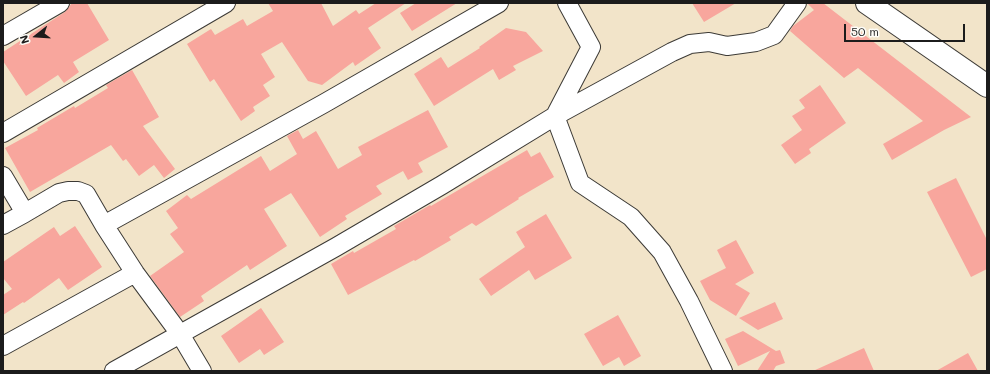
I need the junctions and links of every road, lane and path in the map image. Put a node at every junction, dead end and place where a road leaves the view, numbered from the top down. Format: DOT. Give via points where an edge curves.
graph roads {
  1 [pos="60,3"];
  2 [pos="226,3"];
  3 [pos="499,3"];
  4 [pos="567,3"];
  5 [pos="797,3"];
  6 [pos="868,3"];
  7 [pos="3,36"];
  8 [pos="987,86"];
  9 [pos="555,116"];
  10 [pos="3,134"];
  11 [pos="3,176"];
  12 [pos="25,213"];
  13 [pos="104,224"];
  14 [pos="3,225"];
  15 [pos="135,273"];
  16 [pos="180,334"];
  17 [pos="3,346"];
  18 [pos="114,371"];
  19 [pos="202,371"];
  20 [pos="723,371"];
  1 -- 7 [label="street"];
  2 -- 10 [label="street"];
  3 -- 13 [label="street" via="323,104"];
  4 -- 9 [label="street" via="591,47"];
  5 -- 9 [label="street" via="774,36 756,42 727,46 709,42 690,44"];
  6 -- 8 [label="street"];
  9 -- 16 [label="street" via="336,247"];
  9 -- 20 [label="street" via="580,182 630,217 662,252"];
  11 -- 12 [label="street"];
  12 -- 13 [label="street" via="59,193 78,191 86,194"];
  12 -- 14 [label="street"];
  13 -- 15 [label="street"];
  15 -- 16 [label="street"];
  15 -- 17 [label="street"];
  16 -- 18 [label="street"];
  16 -- 19 [label="street"];
}
